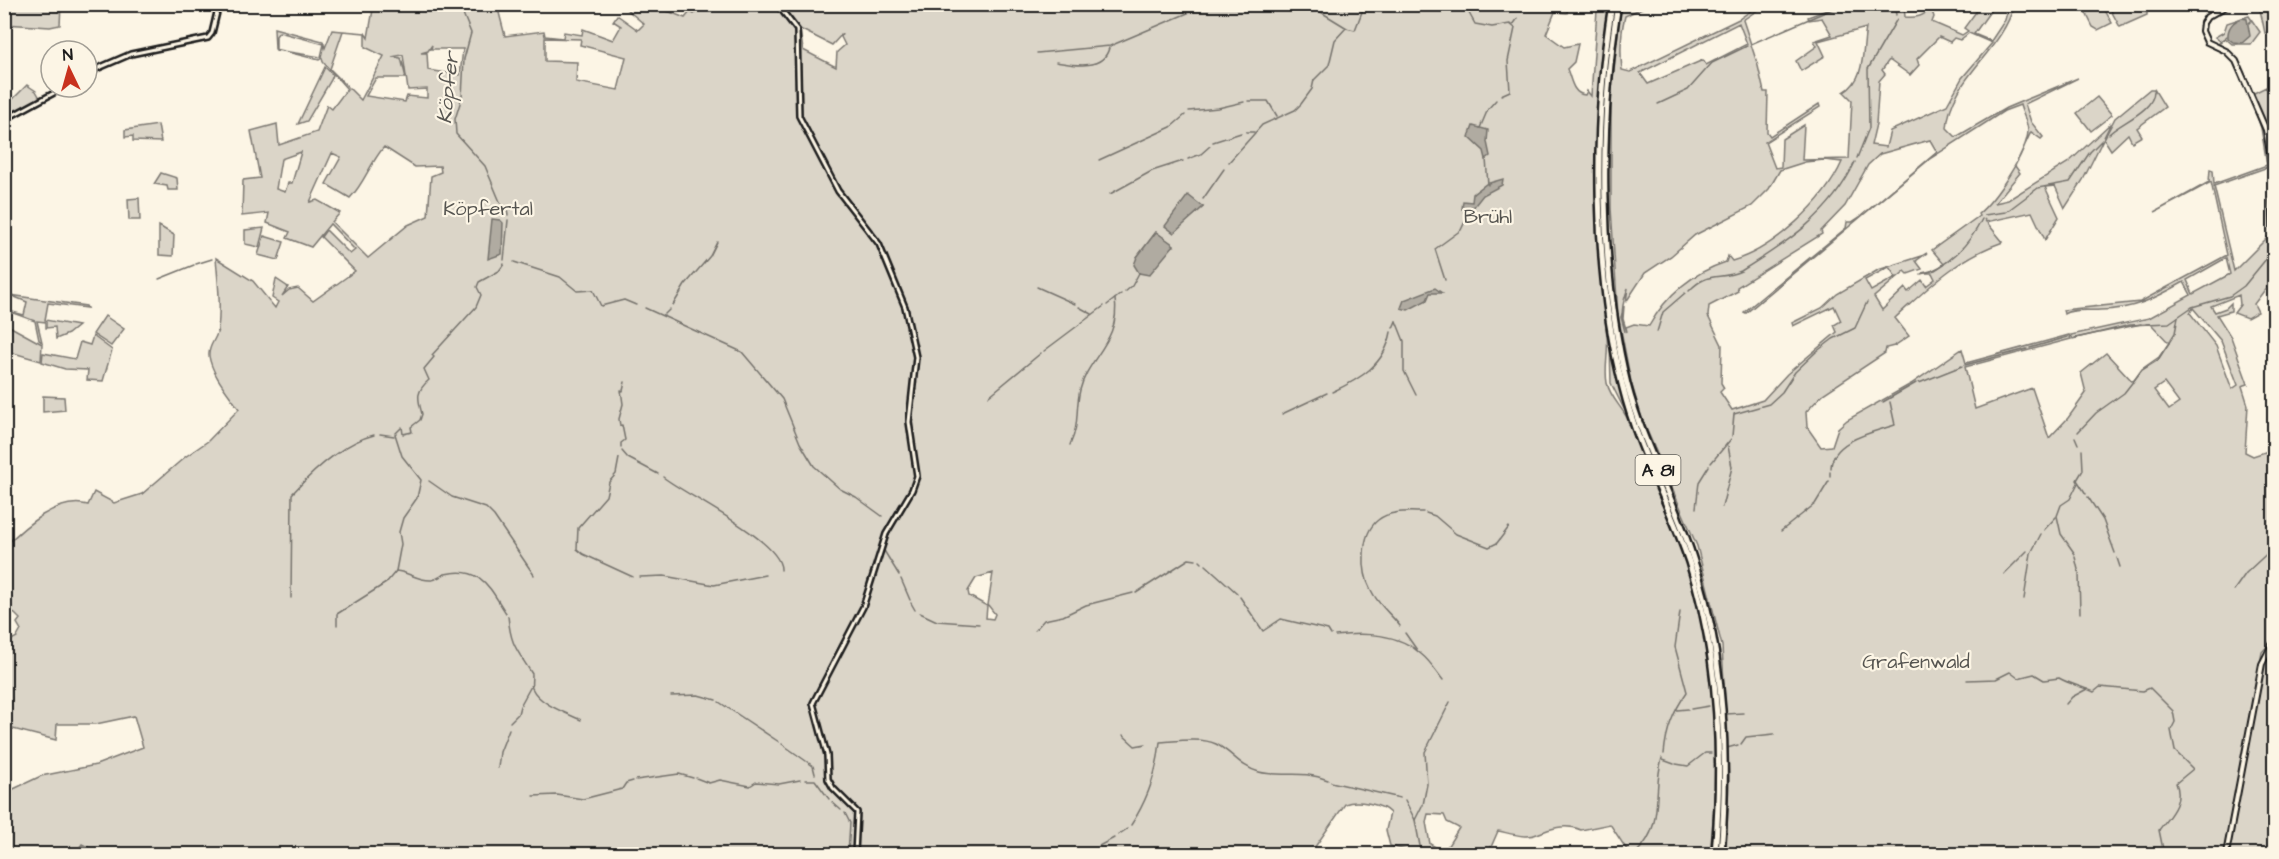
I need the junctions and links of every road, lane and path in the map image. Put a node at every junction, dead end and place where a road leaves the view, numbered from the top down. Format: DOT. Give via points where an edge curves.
graph roads {
  1 [pos="219,4"];
  2 [pos="777,4"];
  3 [pos="1612,4"];
  4 [pos="1618,4"];
  5 [pos="2230,4"];
  6 [pos="99,68"];
  7 [pos="43,99"];
  8 [pos="4,120"];
  9 [pos="2274,264"];
  10 [pos="1611,332"];
  11 [pos="1609,346"];
  12 [pos="1625,413"];
  13 [pos="1634,424"];
  14 [pos="2274,641"];
  15 [pos="855,855"];
  16 [pos="1715,855"];
  17 [pos="1721,855"];
  18 [pos="2226,855"];
  1 -- 6 [label="street" via="212,33 205,39 131,54"];
  2 -- 15 [label="street" via="796,29 799,116 838,191 879,244 905,307 916,357 909,422 917,476 886,534 863,607 813,703 827,756 828,779 857,812"];
  3 -- 10 [label="highway, A 81" via="1600,162"];
  4 -- 17 [label="highway, A 81" via="1606,162 1615,316 1632,400 1690,550 1712,627 1723,741"];
  5 -- 9 [label="main road" via="2207,17 2203,23 2204,38 2233,57 2266,130 2272,161"];
  7 -- 8 [label="street"];
  10 -- 11 [label="highway"];
  10 -- 13 [label="highway, A 81"];
  12 -- 13 [label="highway"];
  13 -- 16 [label="highway, A 81" via="1683,546 1706,628 1717,730"];
  14 -- 18 [label="main road" via="2262,664"];
}
